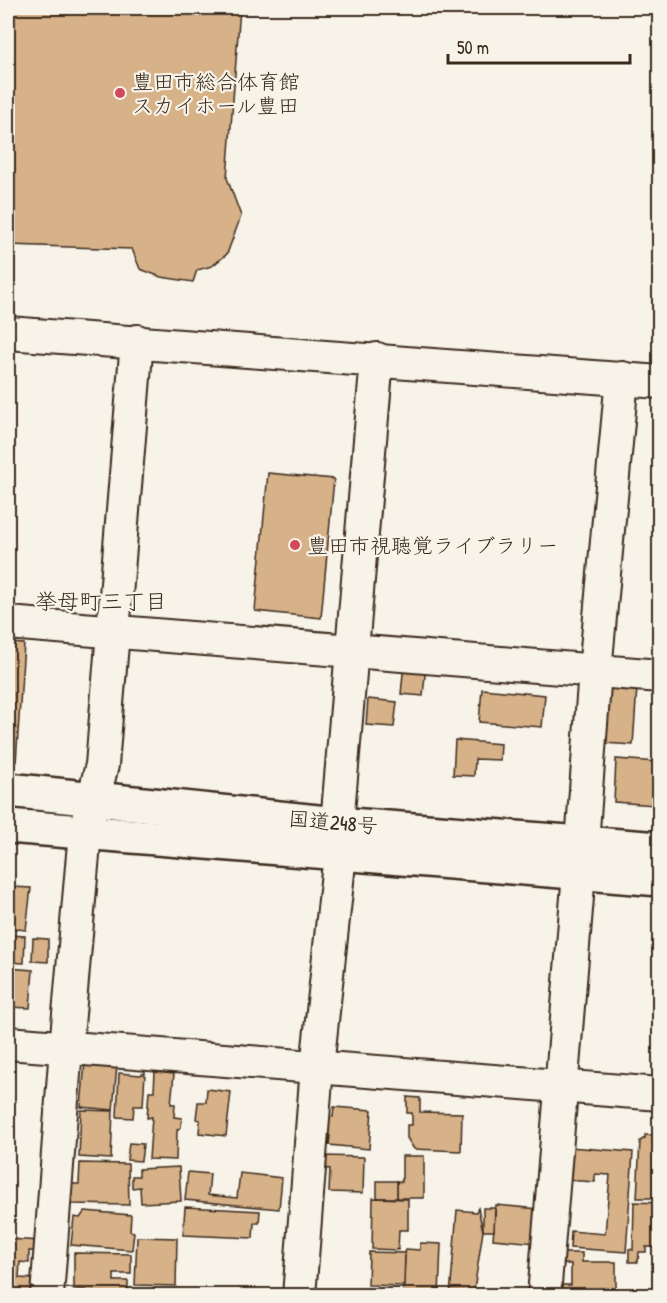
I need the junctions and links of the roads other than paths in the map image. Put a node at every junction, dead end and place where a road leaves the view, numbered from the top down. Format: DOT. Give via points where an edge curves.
graph roads {
  1 [pos="8,333"];
  2 [pos="137,341"];
  3 [pos="377,359"];
  4 [pos="622,378"];
  5 [pos="660,382"];
  6 [pos="8,623"];
  7 [pos="112,631"];
  8 [pos="353,651"];
  9 [pos="595,671"];
  10 [pos="660,676"];
  11 [pos="8,790"];
  12 [pos="93,797"];
  13 [pos="8,826"];
  14 [pos="85,832"];
  15 [pos="339,839"];
  16 [pos="660,849"];
  17 [pos="581,858"];
  18 [pos="660,879"];
  19 [pos="8,1043"];
  20 [pos="66,1048"];
  21 [pos="317,1067"];
  22 [pos="563,1086"];
  23 [pos="660,1094"];
  24 [pos="47,1296"];
  25 [pos="299,1296"];
  26 [pos="544,1296"];
  1 -- 2 [label="street"];
  2 -- 3 [label="street"];
  2 -- 7 [label="street"];
  3 -- 4 [label="street"];
  3 -- 8 [label="street"];
  4 -- 5 [label="street"];
  4 -- 9 [label="street"];
  6 -- 7 [label="street"];
  7 -- 8 [label="street"];
  7 -- 12 [label="street" via="102,765"];
  8 -- 9 [label="street"];
  8 -- 15 [label="street"];
  9 -- 10 [label="street"];
  9 -- 17 [label="street"];
  11 -- 12 [label="highway, 国道248号"];
  12 -- 14 [label="street"];
  12 -- 15 [label="highway, 国道248号"];
  13 -- 14 [label="highway, 国道248号"];
  14 -- 15 [label="highway, 国道248号"];
  14 -- 20 [label="street"];
  15 -- 17 [label="highway, 国道248号"];
  15 -- 21 [label="street"];
  16 -- 17 [label="highway, 国道248号"];
  17 -- 18 [label="highway, 国道248号"];
  17 -- 22 [label="street"];
  19 -- 20 [label="street"];
  20 -- 21 [label="street"];
  20 -- 24 [label="street"];
  21 -- 22 [label="street"];
  21 -- 25 [label="street"];
  22 -- 23 [label="street"];
  22 -- 26 [label="street"];
}
